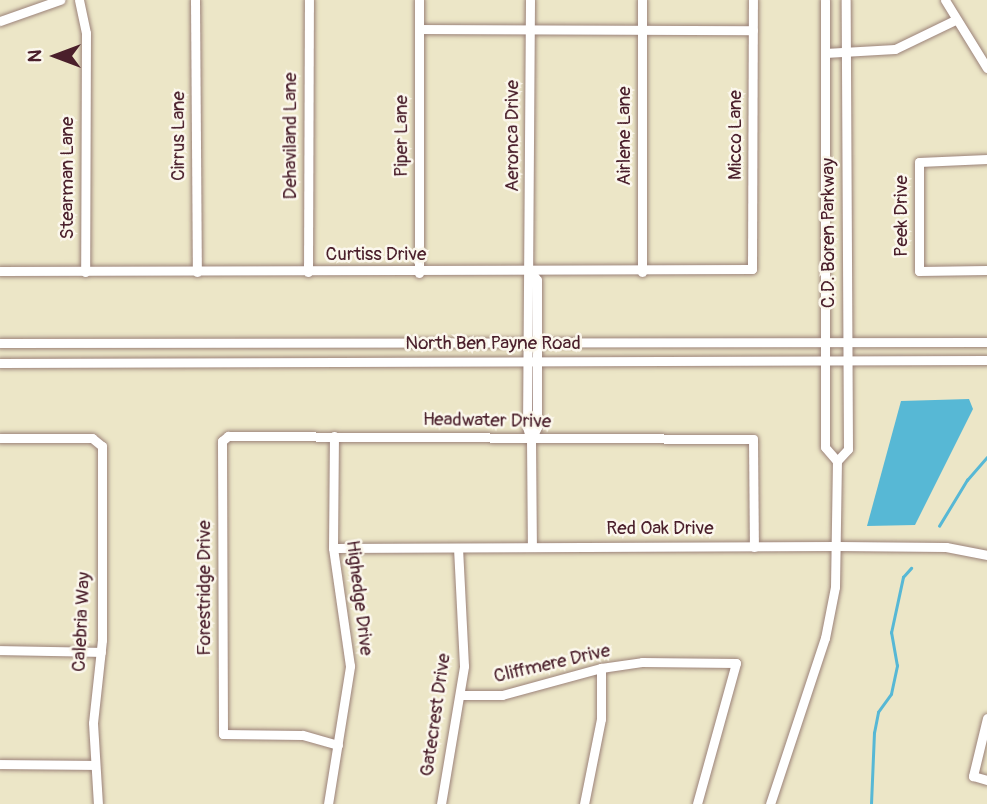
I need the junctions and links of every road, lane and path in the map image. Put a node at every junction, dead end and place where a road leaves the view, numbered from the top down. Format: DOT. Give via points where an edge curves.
graph roads {
  1 [pos="60,0"];
  2 [pos="79,0"];
  3 [pos="195,0"];
  4 [pos="309,0"];
  5 [pos="419,0"];
  6 [pos="530,0"];
  7 [pos="642,0"];
  8 [pos="753,0"];
  9 [pos="825,0"];
  10 [pos="846,0"];
  11 [pos="945,0"];
  12 [pos="0,20"];
  13 [pos="955,20"];
  14 [pos="420,29"];
  15 [pos="530,29"];
  16 [pos="642,30"];
  17 [pos="753,30"];
  18 [pos="825,52"];
  19 [pos="846,52"];
  20 [pos="987,68"];
  21 [pos="987,159"];
  22 [pos="752,269"];
  23 [pos="987,270"];
  24 [pos="0,271"];
  25 [pos="85,272"];
  26 [pos="197,272"];
  27 [pos="308,272"];
  28 [pos="531,272"];
  29 [pos="642,272"];
  30 [pos="419,273"];
  31 [pos="824,342"];
  32 [pos="847,342"];
  33 [pos="987,342"];
  34 [pos="0,343"];
  35 [pos="532,343"];
  36 [pos="824,360"];
  37 [pos="847,360"];
  38 [pos="987,360"];
  39 [pos="532,362"];
  40 [pos="0,363"];
  41 [pos="334,436"];
  42 [pos="0,438"];
  43 [pos="531,440"];
  44 [pos="222,441"];
  45 [pos="837,461"];
  46 [pos="837,546"];
  47 [pos="532,547"];
  48 [pos="754,547"];
  49 [pos="333,548"];
  50 [pos="458,548"];
  51 [pos="987,555"];
  52 [pos="0,650"];
  53 [pos="101,652"];
  54 [pos="601,668"];
  55 [pos="460,695"];
  56 [pos="987,718"];
  57 [pos="338,745"];
  58 [pos="0,764"];
  59 [pos="95,765"];
  60 [pos="987,780"];
  61 [pos="98,804"];
  62 [pos="328,804"];
  63 [pos="441,804"];
  64 [pos="584,804"];
  65 [pos="697,804"];
  66 [pos="770,804"];
  1 -- 12 [label="street"];
  2 -- 25 [label="street, Stearman Lane" via="86,33"];
  3 -- 26 [label="street, Cirrus Lane"];
  4 -- 27 [label="street, Dehaviland Lane"];
  5 -- 14 [label="street, Piper Lane"];
  6 -- 15 [label="street, Aeronca Drive"];
  7 -- 16 [label="street, Airlene Lane"];
  8 -- 17 [label="street, Micco Lane"];
  9 -- 18 [label="street, C.D. Boren Parkway"];
  10 -- 19 [label="street, C.D. Boren Parkway"];
  11 -- 13 [label="street"];
  13 -- 19 [label="street" via="902,47"];
  13 -- 20 [label="street"];
  14 -- 15 [label="street"];
  14 -- 30 [label="street, Piper Lane"];
  15 -- 16 [label="street"];
  15 -- 28 [label="street, Aeronca Drive"];
  16 -- 17 [label="street"];
  16 -- 29 [label="street, Airlene Lane"];
  17 -- 22 [label="street, Micco Lane"];
  18 -- 19 [label="street"];
  18 -- 31 [label="street, C.D. Boren Parkway"];
  19 -- 32 [label="street, C.D. Boren Parkway"];
  21 -- 23 [label="street, Peek Drive" via="919,162 919,271"];
  22 -- 29 [label="street, Curtiss Drive"];
  24 -- 25 [label="street, Curtiss Drive"];
  25 -- 26 [label="street, Curtiss Drive"];
  26 -- 27 [label="street, Curtiss Drive"];
  27 -- 30 [label="street, Curtiss Drive"];
  28 -- 29 [label="street, Curtiss Drive"];
  28 -- 30 [label="street, Curtiss Drive"];
  28 -- 35 [label="street, Aeronca Drive" via="537,280"];
  31 -- 32 [label="street, North Ben Payne Road"];
  31 -- 35 [label="street, North Ben Payne Road"];
  31 -- 36 [label="street, C.D. Boren Parkway"];
  32 -- 33 [label="street, North Ben Payne Road"];
  32 -- 37 [label="street, C.D. Boren Parkway"];
  34 -- 35 [label="street, North Ben Payne Road"];
  35 -- 39 [label="street, Aeronca Drive"];
  36 -- 37 [label="street, North Ben Payne Road"];
  36 -- 39 [label="street, North Ben Payne Road"];
  36 -- 45 [label="street, C.D. Boren Parkway" via="825,447"];
  37 -- 38 [label="street, North Ben Payne Road"];
  37 -- 45 [label="street, C.D. Boren Parkway" via="848,449"];
  39 -- 40 [label="street, North Ben Payne Road"];
  39 -- 43 [label="street, Aeronca Drive" via="537,427"];
  41 -- 43 [label="street, Headwater Drive"];
  41 -- 44 [label="street, Headwater Drive" via="228,436"];
  41 -- 49 [label="street, Highedge Drive"];
  42 -- 53 [label="street, Calebria Way" via="99,442 103,452"];
  43 -- 47 [label="street, Aeronca Drive"];
  43 -- 48 [label="street, Headwater Drive" via="753,439"];
  44 -- 57 [label="street, Forestridge Drive" via="223,734 302,735"];
  45 -- 46 [label="street, C.D. Boren Parkway"];
  46 -- 48 [label="street, Red Oak Drive"];
  46 -- 51 [label="street, Red Oak Drive" via="946,547"];
  46 -- 66 [label="street, C.D. Boren Parkway" via="825,638"];
  47 -- 48 [label="street, Red Oak Drive"];
  47 -- 50 [label="street, Red Oak Drive"];
  49 -- 50 [label="street, Red Oak Drive"];
  49 -- 57 [label="street, Highedge Drive" via="350,642 347,698"];
  50 -- 55 [label="street, Gatecrest Drive" via="464,644"];
  52 -- 53 [label="street"];
  53 -- 59 [label="street, Calebria Way" via="93,711"];
  54 -- 55 [label="street, Cliffmere Drive" via="502,695"];
  54 -- 64 [label="street" via="601,719"];
  54 -- 65 [label="street, Cliffmere Drive" via="642,662 736,663"];
  55 -- 63 [label="street, Gatecrest Drive"];
  56 -- 60 [label="street" via="973,776"];
  57 -- 62 [label="street, Highedge Drive"];
  58 -- 59 [label="street"];
  59 -- 61 [label="street, Calebria Way"];
}
